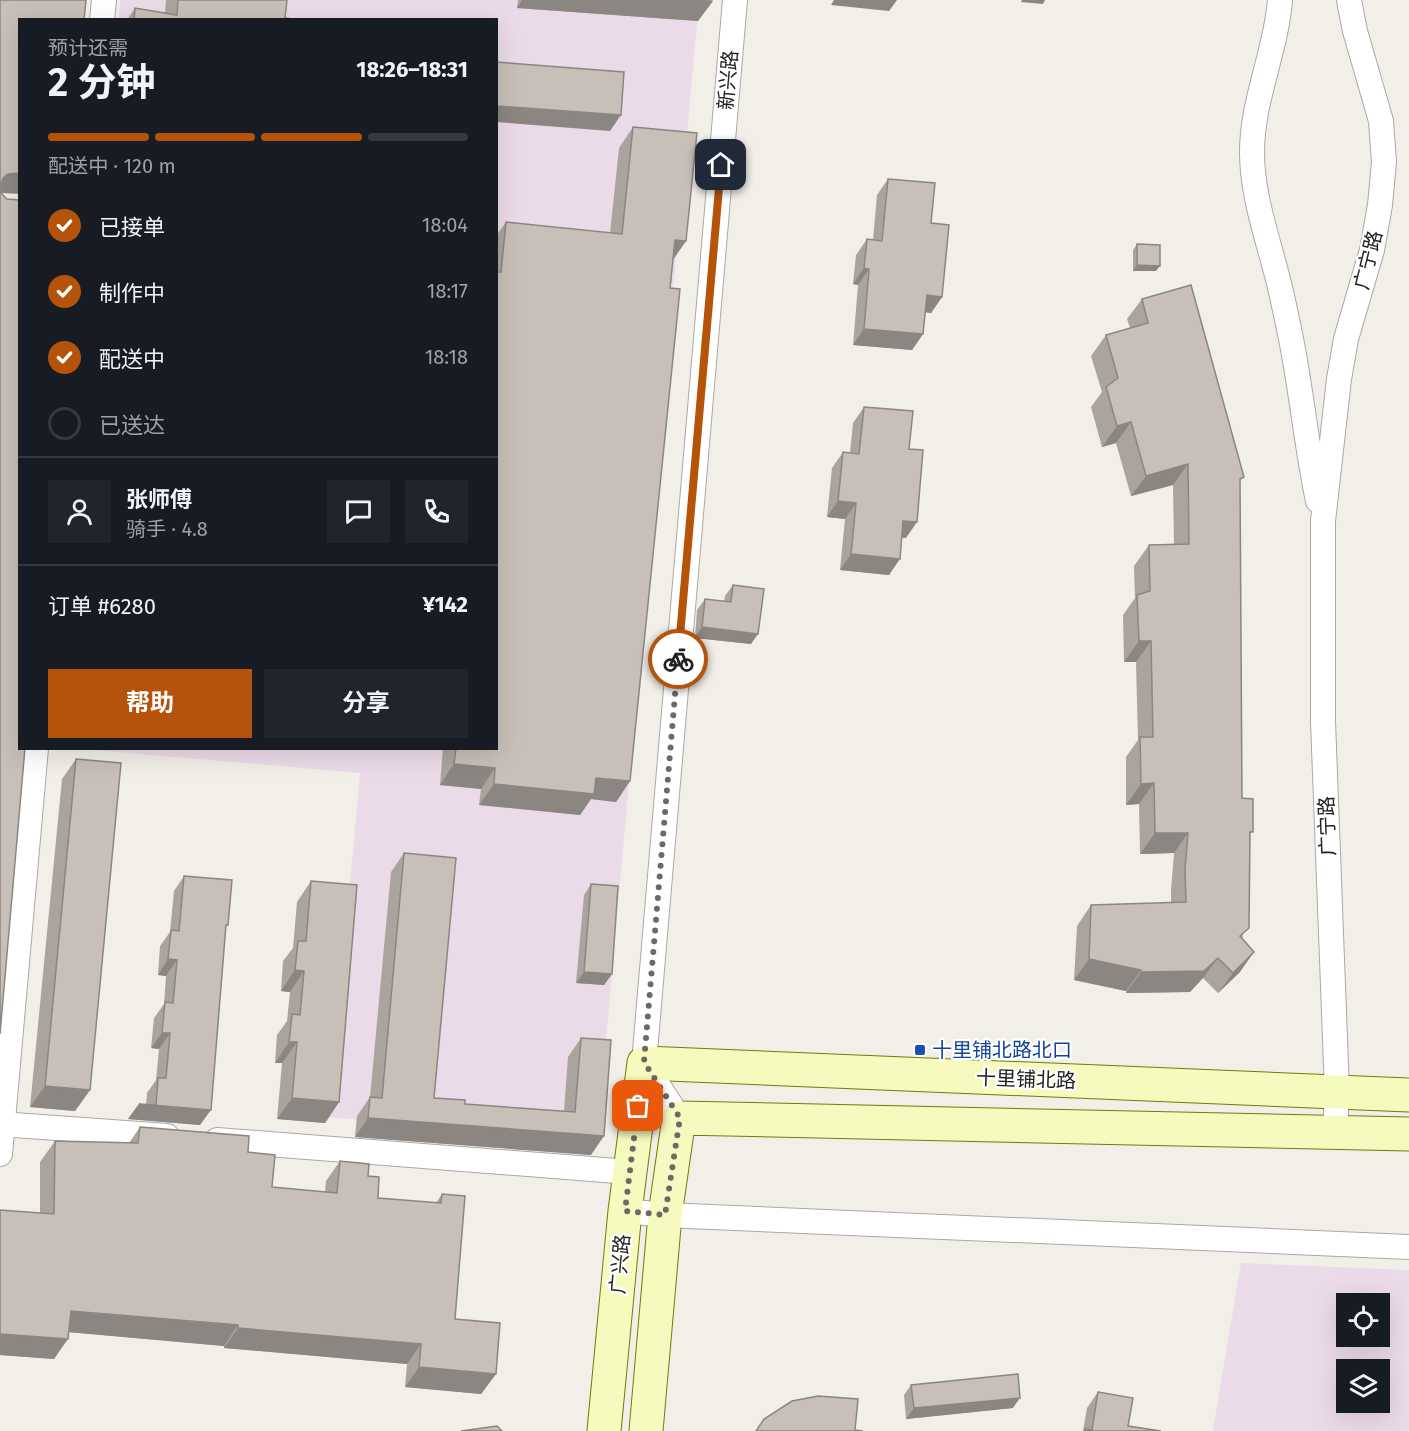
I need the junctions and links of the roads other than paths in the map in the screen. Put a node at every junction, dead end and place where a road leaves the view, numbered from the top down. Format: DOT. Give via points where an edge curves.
graph roads {
  1 [pos="104,0"];
  2 [pos="735,0"];
  3 [pos="1280,0"];
  4 [pos="1349,0"];
  5 [pos="102,18"];
  6 [pos="1323,521"];
  7 [pos="36,750"];
  8 [pos="644,1062"];
  9 [pos="1337,1092"];
  10 [pos="1409,1095"];
  11 [pos="680,1118"];
  12 [pos="1,1124"];
  13 [pos="1335,1131"];
  14 [pos="1409,1134"];
  15 [pos="0,1154"];
  16 [pos="630,1172"];
  17 [pos="625,1211"];
  18 [pos="665,1215"];
  19 [pos="1409,1247"];
  20 [pos="604,1431"];
  21 [pos="646,1431"];
  1 -- 5 [label="street"];
  2 -- 8 [label="street, 新兴路"];
  3 -- 6 [label="street, 广宁路" via="1255,114 1253,177 1292,344 1309,461"];
  4 -- 6 [label="street, 广宁路" via="1381,121 1384,162 1372,249 1346,339 1339,379"];
  6 -- 9 [label="street, 广宁路" via="1323,721"];
  7 -- 12 [label="street"];
  8 -- 9 [label="street, 十里铺北路"];
  8 -- 11 [label="street"];
  8 -- 16 [label="street, 广兴路"];
  9 -- 10 [label="street, 十里铺北路"];
  9 -- 13 [label="street, 广宁路"];
  11 -- 13 [label="street"];
  11 -- 18 [label="street, 广兴路"];
  12 -- 15 [label="street"];
  12 -- 16 [label="street"];
  13 -- 14 [label="street"];
  16 -- 17 [label="street, 广兴路"];
  17 -- 18 [label="street"];
  17 -- 20 [label="street, 广兴路"];
  18 -- 19 [label="street"];
  18 -- 21 [label="street, 广兴路"];
}
